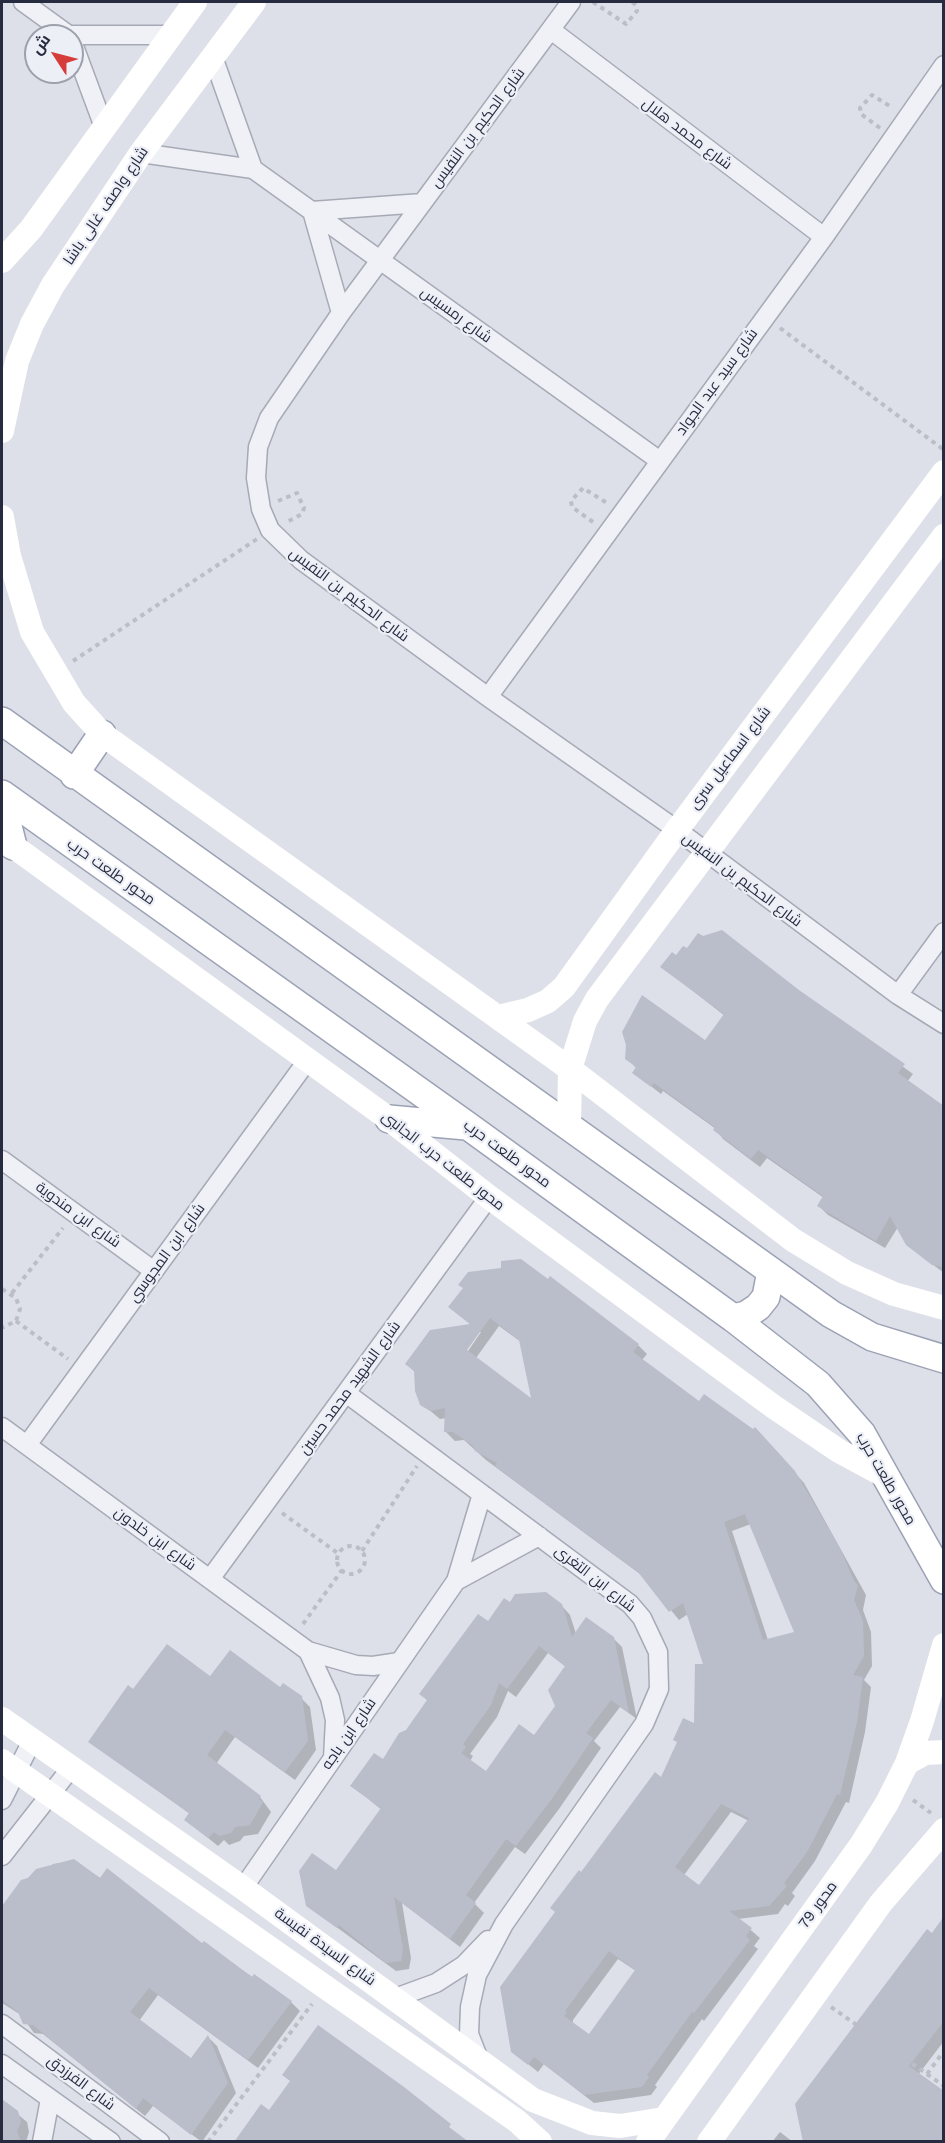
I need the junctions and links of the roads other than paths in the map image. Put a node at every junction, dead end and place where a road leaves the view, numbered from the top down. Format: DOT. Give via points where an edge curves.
graph roads {
  1 [pos="23,2"];
  2 [pos="195,2"];
  3 [pos="254,2"];
  4 [pos="572,2"];
  5 [pos="53,24"];
  6 [pos="551,30"];
  7 [pos="171,35"];
  8 [pos="84,37"];
  9 [pos="213,57"];
  10 [pos="944,65"];
  11 [pos="84,74"];
  12 [pos="104,127"];
  13 [pos="141,153"];
  14 [pos="253,169"];
  15 [pos="422,203"];
  16 [pos="312,211"];
  17 [pos="824,237"];
  18 [pos="2,261"];
  19 [pos="381,261"];
  20 [pos="341,313"];
  21 [pos="2,431"];
  22 [pos="660,461"];
  23 [pos="944,472"];
  24 [pos="2,517"];
  25 [pos="944,536"];
  26 [pos="488,697"];
  27 [pos="2,721"];
  28 [pos="102,734"];
  29 [pos="74,775"];
  30 [pos="2,794"];
  31 [pos="2,802"];
  32 [pos="677,830"];
  33 [pos="7,842"];
  34 [pos="707,855"];
  35 [pos="944,933"];
  36 [pos="898,995"];
  37 [pos="498,1017"];
  38 [pos="944,1024"];
  39 [pos="307,1061"];
  40 [pos="570,1069"];
  41 [pos="389,1119"];
  42 [pos="468,1126"];
  43 [pos="569,1128"];
  44 [pos="2,1160"];
  45 [pos="489,1197"];
  46 [pos="154,1271"];
  47 [pos="771,1271"];
  48 [pos="944,1308"];
  49 [pos="733,1318"];
  50 [pos="944,1359"];
  51 [pos="346,1393"];
  52 [pos="2,1427"];
  53 [pos="27,1445"];
  54 [pos="888,1478"];
  55 [pos="482,1494"];
  56 [pos="539,1536"];
  57 [pos="210,1579"];
  58 [pos="944,1580"];
  59 [pos="456,1581"];
  60 [pos="944,1646"];
  61 [pos="308,1651"];
  62 [pos="399,1662"];
  63 [pos="2,1719"];
  64 [pos="32,1741"];
  65 [pos="944,1752"];
  66 [pos="333,1758"];
  67 [pos="907,1763"];
  68 [pos="9,1767"];
  69 [pos="71,1768"];
  70 [pos="50,1795"];
  71 [pos="2,1800"];
  72 [pos="939,1822"];
  73 [pos="2,1856"];
  74 [pos="243,1888"];
  75 [pos="504,1924"];
  76 [pos="395,1998"];
  77 [pos="2,2024"];
  78 [pos="481,2063"];
  79 [pos="2,2064"];
  80 [pos="50,2099"];
  81 [pos="533,2100"];
  82 [pos="664,2119"];
  83 [pos="517,2121"];
  84 [pos="106,2140"];
  85 [pos="42,2142"];
  86 [pos="160,2142"];
  87 [pos="540,2142"];
  88 [pos="648,2142"];
  89 [pos="709,2142"];
  1 -- 5 [label="street"];
  2 -- 7 [label="street"];
  3 -- 9 [label="street, شارع واصف غالى باشا"];
  4 -- 6 [label="street, شارع الحكيم بن النفيس"];
  6 -- 15 [label="street, شارع الحكيم بن النفيس"];
  6 -- 17 [label="street, شارع محمد هلال"];
  7 -- 8 [label="street"];
  7 -- 12 [label="street"];
  9 -- 13 [label="street, شارع واصف غالى باشا"];
  9 -- 14 [label="street"];
  10 -- 17 [label="street, شارع سيد عبد الجواد"];
  11 -- 12 [label="street"];
  12 -- 18 [label="street" via="31,230"];
  13 -- 14 [label="street, شارع رمسيس"];
  13 -- 21 [label="street, شارع واصف غالى باشا" via="53,285 32,324 17,361"];
  14 -- 16 [label="street, شارع رمسيس"];
  15 -- 16 [label="street"];
  15 -- 19 [label="street, شارع الحكيم بن النفيس"];
  16 -- 19 [label="street, شارع رمسيس"];
  16 -- 20 [label="street"];
  17 -- 22 [label="street, شارع سيد عبد الجواد"];
  19 -- 20 [label="street, شارع الحكيم بن النفيس"];
  19 -- 22 [label="street, شارع رمسيس"];
  20 -- 26 [label="street, شارع الحكيم بن النفيس" via="269,418 258,447 256,478 261,509 270,530 301,560"];
  22 -- 26 [label="street, شارع سيد عبد الجواد"];
  23 -- 32 [label="street, شارع اسماعيل سرى"];
  24 -- 28 [label="street" via="19,595 32,632 74,703"];
  25 -- 34 [label="street"];
  26 -- 32 [label="street, شارع الحكيم بن النفيس"];
  27 -- 29 [label="main road"];
  28 -- 29 [label="main road"];
  28 -- 37 [label="street"];
  29 -- 43 [label="main road"];
  30 -- 42 [label="main road, محور طلعت حرب"];
  31 -- 33 [label="main road"];
  32 -- 34 [label="street, شارع الحكيم بن النفيس"];
  32 -- 37 [label="street, شارع اسماعيل سرى" via="564,987 538,1005"];
  33 -- 39 [label="street, محور طلعت حرب الجانبى"];
  34 -- 36 [label="street, شارع الحكيم بن النفيس"];
  34 -- 40 [label="street" via="597,999 585,1021"];
  35 -- 36 [label="street"];
  36 -- 38 [label="street, شارع الحكيم بن النفيس"];
  37 -- 40 [label="street"];
  39 -- 41 [label="street, محور طلعت حرب الجانبى"];
  39 -- 46 [label="street, شارع ابن المجوسي"];
  40 -- 43 [label="street"];
  40 -- 48 [label="street" via="793,1240 847,1273 894,1294"];
  41 -- 42 [label="main road"];
  41 -- 45 [label="street, محور طلعت حرب الجانبى"];
  42 -- 49 [label="main road, محور طلعت حرب"];
  43 -- 47 [label="main road"];
  44 -- 46 [label="street, شارع ابن مندوية"];
  45 -- 51 [label="street, شارع الشهيد محمد حسين"];
  45 -- 54 [label="street, محور طلعت حرب الجانبى" via="802,1426"];
  46 -- 53 [label="street, شارع ابن المجوسي"];
  47 -- 49 [label="main road" via="768,1291 758,1307"];
  47 -- 50 [label="main road" via="831,1314 872,1337"];
  49 -- 54 [label="main road, محور طلعت حرب" via="818,1384 862,1434"];
  51 -- 55 [label="street, شارع ابن التغرى"];
  51 -- 57 [label="street, شارع الشهيد محمد حسين"];
  52 -- 53 [label="street, شارع ابن خلدون"];
  53 -- 57 [label="street, شارع ابن خلدون"];
  54 -- 58 [label="main road, محور طلعت حرب"];
  55 -- 56 [label="street, شارع ابن التغرى"];
  55 -- 59 [label="street, شارع ابن باجه"];
  56 -- 59 [label="street, شارع ابن باجه"];
  56 -- 75 [label="street, شارع ابن التغرى" via="630,1604 642,1618 658,1652 659,1689 644,1724"];
  57 -- 61 [label="street, شارع ابن خلدون"];
  59 -- 62 [label="street, شارع ابن باجه"];
  60 -- 67 [label="street, محور 79"];
  61 -- 62 [label="street, شارع ابن خلدون" via="356,1665"];
  61 -- 66 [label="street, شارع ابن خلدون" via="333,1709"];
  62 -- 66 [label="street, شارع ابن باجه"];
  63 -- 64 [label="street, شارع السيدة نفيسة"];
  64 -- 68 [label="street"];
  64 -- 69 [label="street, شارع السيدة نفيسة"];
  65 -- 67 [label="street" via="925,1753"];
  66 -- 74 [label="street, شارع ابن باجه"];
  67 -- 82 [label="street, محور 79" via="861,1845"];
  68 -- 70 [label="street"];
  68 -- 71 [label="street"];
  69 -- 70 [label="street"];
  69 -- 74 [label="street, شارع السيدة نفيسة"];
  70 -- 73 [label="street"];
  70 -- 83 [label="street"];
  72 -- 89 [label="street"];
  74 -- 76 [label="street, شارع السيدة نفيسة"];
  75 -- 76 [label="street, شارع ابن التغرى" via="464,1965 436,1983"];
  75 -- 78 [label="street, شارع ابن التغرى" via="477,1975 470,2007 469,2034"];
  76 -- 78 [label="street, شارع السيدة نفيسة"];
  77 -- 86 [label="street, شارع الفرزدق"];
  78 -- 81 [label="street, شارع السيدة نفيسة"];
  79 -- 80 [label="street, شارع الفرزدق"];
  80 -- 84 [label="street, شارع الفرزدق"];
  80 -- 85 [label="street"];
  81 -- 82 [label="street, شارع السيدة نفيسة" via="592,2123 620,2126"];
  81 -- 83 [label="street"];
  82 -- 88 [label="street, محور 79"];
  83 -- 87 [label="street"];
}
